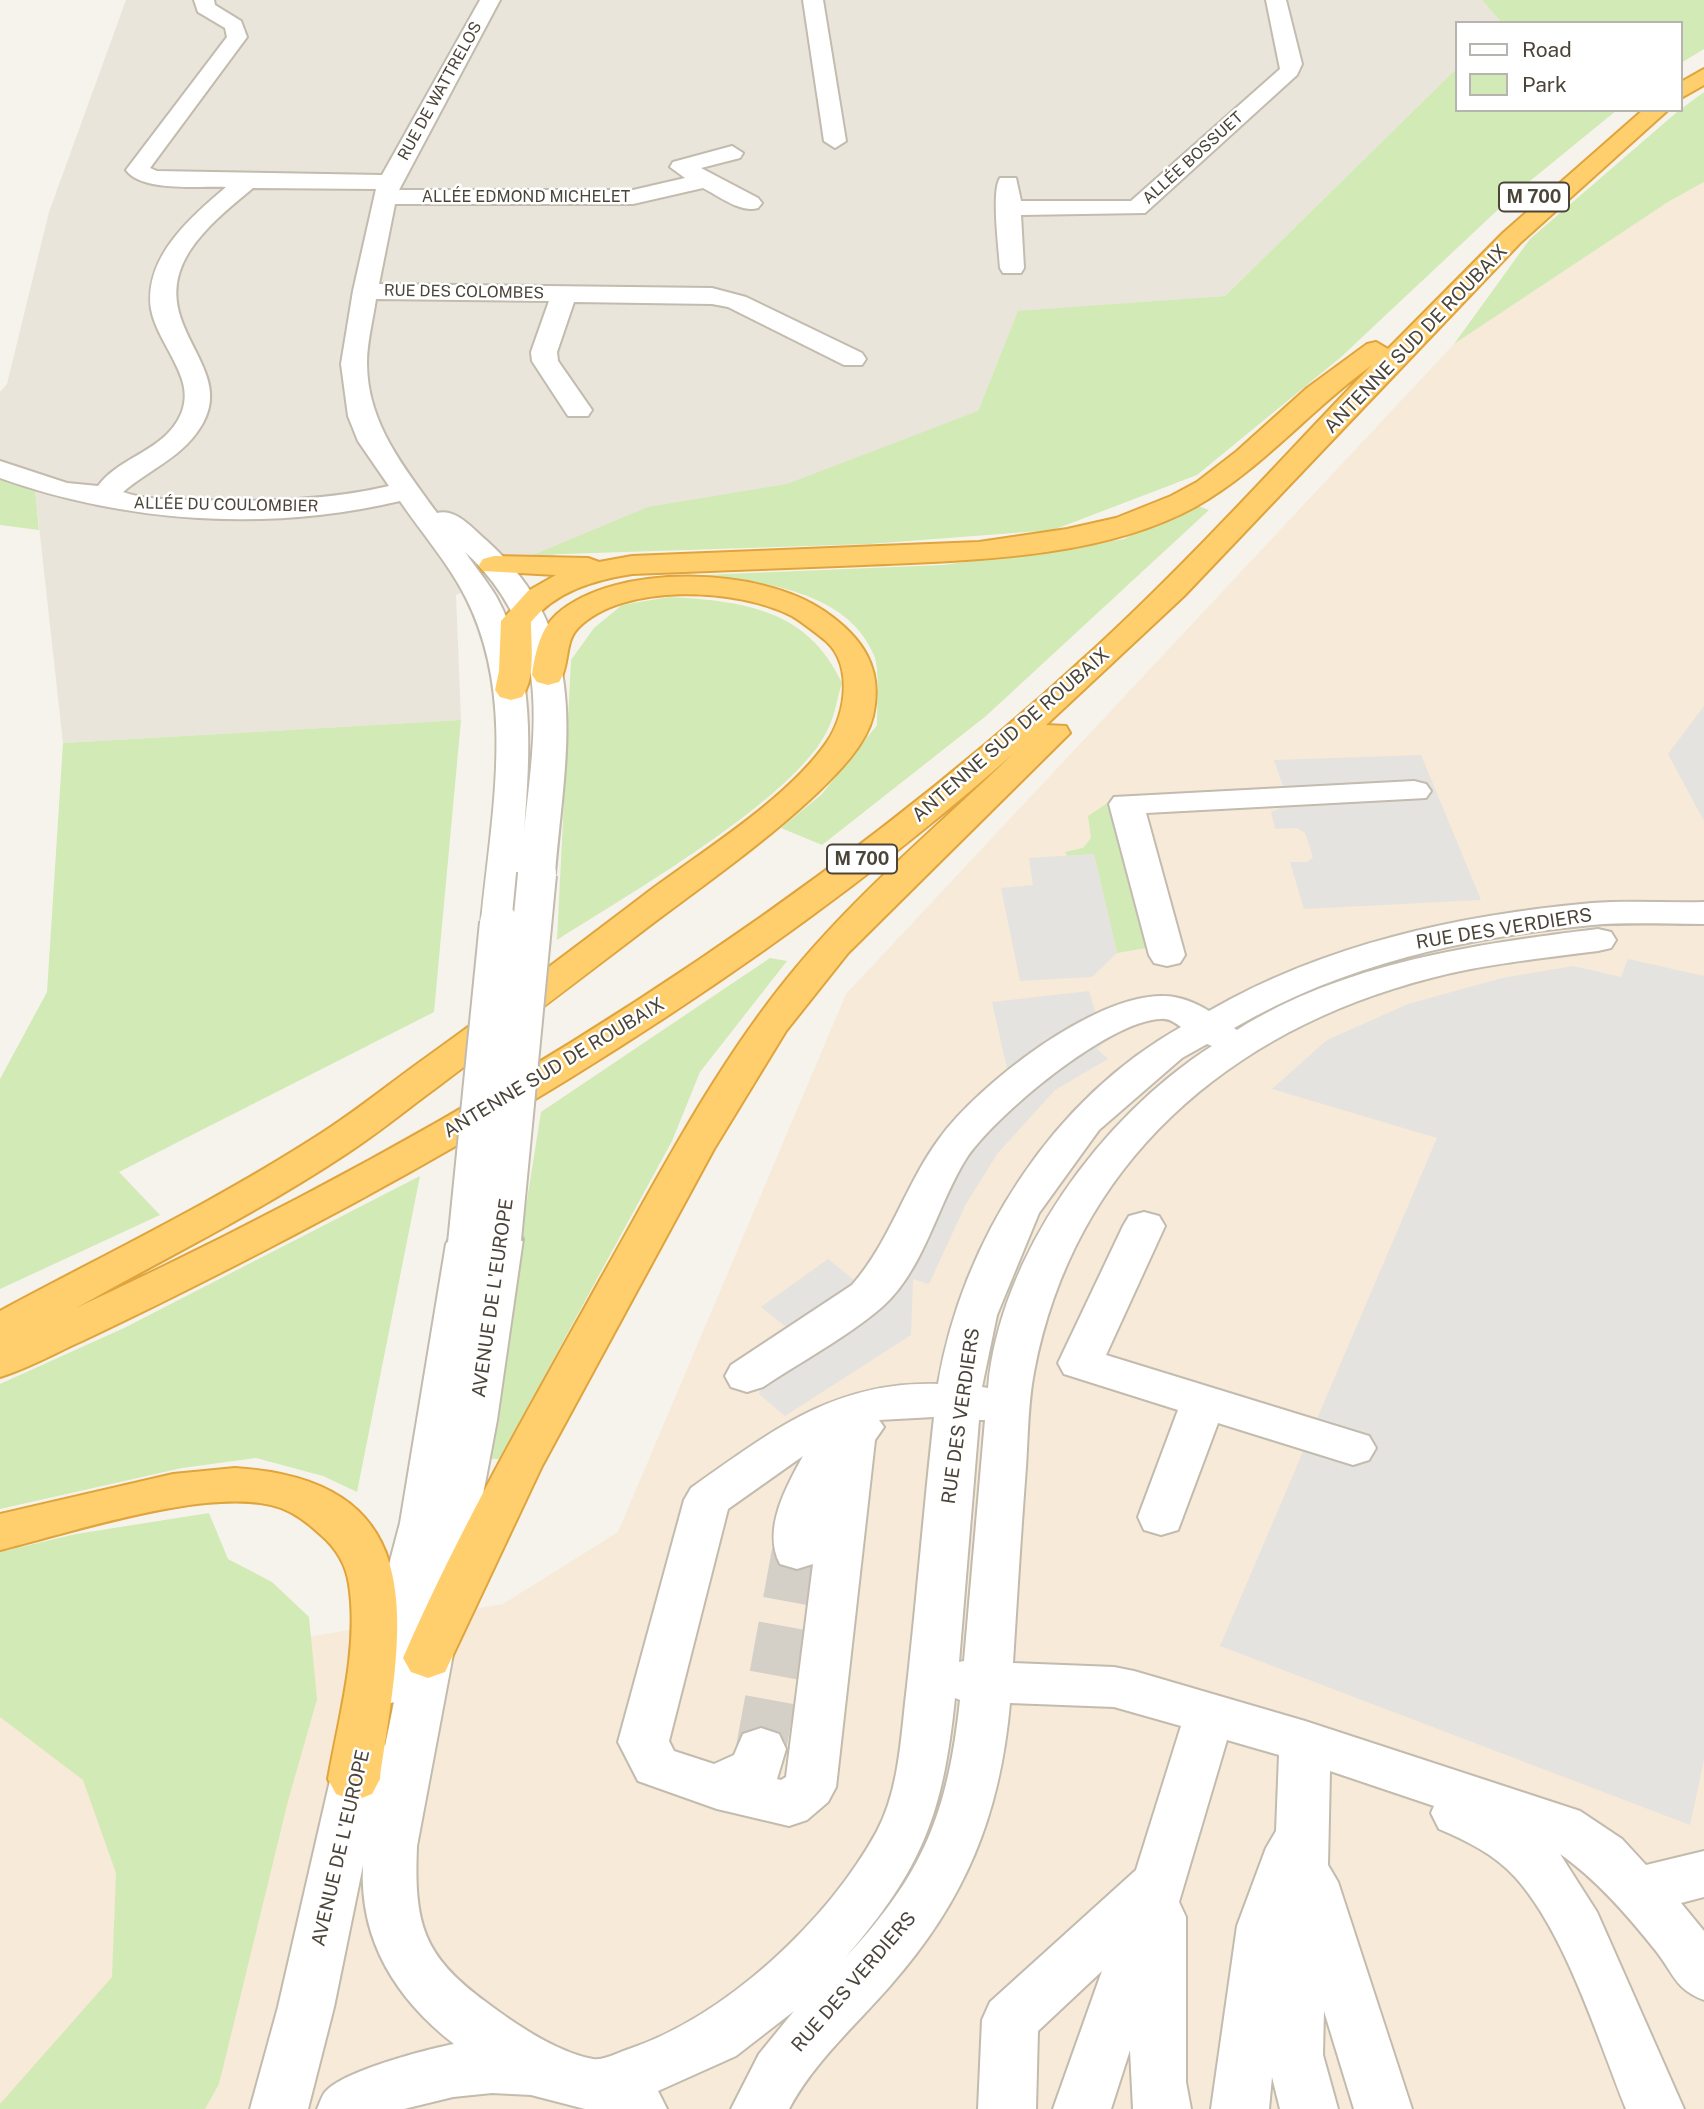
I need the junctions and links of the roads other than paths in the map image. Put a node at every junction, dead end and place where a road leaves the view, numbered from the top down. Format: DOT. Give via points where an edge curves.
graph roads {
  1 [pos="204,0"];
  2 [pos="490,0"];
  3 [pos="813,0"];
  4 [pos="1276,0"];
  5 [pos="1704,59"];
  6 [pos="1683,75"];
  7 [pos="1704,75"];
  8 [pos="1683,91"];
  9 [pos="1634,112"];
  10 [pos="1655,112"];
  11 [pos="835,141"];
  12 [pos="732,153"];
  13 [pos="706,180"];
  14 [pos="247,181"];
  15 [pos="1008,181"];
  16 [pos="388,190"];
  17 [pos="750,203"];
  18 [pos="1009,208"];
  19 [pos="1012,268"];
  20 [pos="365,291"];
  21 [pos="564,293"];
  22 [pos="1376,350"];
  23 [pos="853,359"];
  24 [pos="579,410"];
  25 [pos="0,469"];
  26 [pos="406,491"];
  27 [pos="106,495"];
  28 [pos="1242,519"];
  29 [pos="494,565"];
  30 [pos="632,565"];
  31 [pos="527,608"];
  32 [pos="548,675"];
  33 [pos="511,690"];
  34 [pos="1414,790"];
  35 [pos="1704,914"];
  36 [pos="1704,939"];
  37 [pos="1167,955"];
  38 [pos="1222,1037"];
  39 [pos="1144,1226"];
  40 [pos="485,1242"];
  41 [pos="0,1331"];
  42 [pos="0,1361"];
  43 [pos="747,1376"];
  44 [pos="1204,1401"];
  45 [pos="958,1412"];
  46 [pos="1008,1417"];
  47 [pos="853,1432"];
  48 [pos="1353,1448"];
  49 [pos="745,1474"];
  50 [pos="803,1498"];
  51 [pos="1161,1517"];
  52 [pos="0,1532"];
  53 [pos="797,1551"];
  54 [pos="428,1658"];
  55 [pos="933,1681"];
  56 [pos="986,1682"];
  57 [pos="1207,1721"];
  58 [pos="761,1749"];
  59 [pos="1305,1751"];
  60 [pos="354,1779"];
  61 [pos="717,1787"];
  62 [pos="1303,1836"];
  63 [pos="1620,1873"];
  64 [pos="1704,1874"];
  65 [pos="1159,1883"];
  66 [pos="1704,1975"];
  67 [pos="597,2090"];
  68 [pos="279,2109"];
  69 [pos="346,2109"];
  70 [pos="760,2109"];
  71 [pos="1007,2109"];
  72 [pos="1082,2109"];
  73 [pos="1162,2109"];
  74 [pos="1240,2109"];
  75 [pos="1309,2109"];
  76 [pos="1383,2109"];
  77 [pos="1655,2109"];
  1 -- 14 [label="street" via="205,8 234,25 237,37 137,170 144,176 163,178"];
  2 -- 16 [label="street, RUE DE WATTRELOS"];
  3 -- 11 [label="street"];
  4 -- 18 [label="street, ALLÉE BOSSUET" via="1290,71 1137,208"];
  5 -- 6 [label="highway"];
  7 -- 8 [label="highway"];
  9 -- 22 [label="highway, ANTENNE SUD DE ROUBAIX / M 700" via="1504,222"];
  10 -- 28 [label="highway, ANTENNE SUD DE ROUBAIX / M 700" via="1585,169 1416,335"];
  12 -- 13 [label="street" via="681,167"];
  13 -- 16 [label="street, ALLÉE EDMOND MICHELET" via="633,197"];
  13 -- 17 [label="street"];
  14 -- 16 [label="street"];
  14 -- 27 [label="street, ALLÉE DU COULOMBIER" via="188,236 165,279 166,320 197,382 198,402 190,424 172,445 115,483"];
  15 -- 18 [label="street"];
  16 -- 20 [label="street, AVENUE DE L'EUROPE"];
  18 -- 19 [label="street"];
  20 -- 21 [label="street, RUE DES COLOMBES"];
  20 -- 26 [label="street, AVENUE DE L'EUROPE" via="354,364 362,416 372,441"];
  21 -- 23 [label="street, RUE DES COLOMBES" via="725,298"];
  21 -- 24 [label="street, RUE DES COLOMBES" via="545,360"];
  22 -- 30 [label="highway" via="1309,400 1214,483 1184,501 1132,521 1030,545 979,551"];
  22 -- 41 [label="highway, ANTENNE SUD DE ROUBAIX / M 700" via="1197,537 1037,687 852,840 734,926 603,1012 384,1143 212,1233"];
  25 -- 27 [label="street" via="63,491"];
  26 -- 27 [label="street, ALLÉE DU COULOMBIER" via="338,505 282,508 143,506"];
  26 -- 29 [label="street, AVENUE DE L'EUROPE"];
  26 -- 33 [label="street, AVENUE DE L'EUROPE" via="481,597 495,627"];
  28 -- 42 [label="highway, ANTENNE SUD DE ROUBAIX / M 700" via="1107,654 984,762 814,897 696,981 555,1070 362,1181 148,1293"];
  28 -- 54 [label="highway" via="1077,710 835,945 774,1018 729,1085 503,1496"];
  29 -- 30 [label="highway"];
  29 -- 31 [label="street, AVENUE DE L'EUROPE"];
  30 -- 31 [label="highway" via="606,568 570,581"];
  31 -- 32 [label="street, AVENUE DE L'EUROPE" via="539,633"];
  31 -- 33 [label="highway" via="516,621"];
  32 -- 40 [label="street, AVENUE DE L'EUROPE, bridge" via="537,874"];
  32 -- 41 [label="highway" via="553,643 582,609 641,590 700,586 763,595 828,624 855,654 861,694 847,736 783,806 384,1110 279,1178"];
  33 -- 40 [label="street, AVENUE DE L'EUROPE, bridge" via="513,779 499,923"];
  34 -- 37 [label="street" via="1126,804"];
  35 -- 38 [label="street, RUE DES VERDIERS" via="1583,916 1434,938 1299,978"];
  36 -- 38 [label="street, RUE DES VERDIERS" via="1597,940 1428,967"];
  38 -- 43 [label="street" via="1175,1009 1158,1007 1075,1042 1011,1086 954,1145 883,1280 867,1296"];
  38 -- 45 [label="street, RUE DES VERDIERS" via="1142,1069 1107,1098 1046,1168 987,1278 967,1344"];
  38 -- 46 [label="street, RUE DES VERDIERS" via="1194,1076 1123,1138 1071,1207 1031,1293 1019,1334"];
  39 -- 44 [label="street" via="1080,1363"];
  40 -- 54 [label="street, AVENUE DE L'EUROPE" via="475,1420"];
  40 -- 60 [label="street, AVENUE DE L'EUROPE" via="429,1478 405,1606"];
  44 -- 48 [label="street"];
  44 -- 51 [label="street"];
  45 -- 46 [label="street"];
  45 -- 47 [label="street" via="890,1419"];
  45 -- 49 [label="street" via="896,1401 859,1408 829,1419"];
  45 -- 55 [label="street, RUE DES VERDIERS"];
  46 -- 56 [label="street, RUE DES VERDIERS"];
  47 -- 50 [label="street" via="833,1442"];
  47 -- 61 [label="street" via="810,1787 789,1804"];
  49 -- 50 [label="street" via="775,1476"];
  49 -- 61 [label="street" via="707,1500 643,1742 656,1766"];
  50 -- 53 [label="street"];
  52 -- 60 [label="highway" via="214,1486 285,1490 335,1516 364,1556 373,1583 373,1650"];
  54 -- 67 [label="street, AVENUE DE L'EUROPE" via="391,1846 390,1894 397,1935 412,1965 464,2021 497,2044"];
  55 -- 56 [label="street"];
  55 -- 67 [label="street, RUE DES VERDIERS" via="917,1796 893,1851 849,1913 783,1983 718,2037"];
  56 -- 57 [label="street" via="1069,1685"];
  56 -- 70 [label="street, RUE DES VERDIERS" via="974,1791 957,1843 902,1931 799,2043"];
  57 -- 59 [label="street"];
  57 -- 65 [label="street"];
  58 -- 61 [label="street" via="757,1768"];
  59 -- 62 [label="street"];
  59 -- 63 [label="street" via="1562,1827"];
  59 -- 77 [label="street" via="1485,1822 1520,1846 1549,1875 1574,1916"];
  60 -- 68 [label="street, AVENUE DE L'EUROPE" via="306,2007"];
  62 -- 74 [label="street" via="1264,1926"];
  62 -- 75 [label="street" via="1295,2055"];
  62 -- 76 [label="street"];
  63 -- 64 [label="street"];
  63 -- 66 [label="street" via="1675,1934"];
  65 -- 71 [label="street" via="1010,2020"];
  65 -- 72 [label="street"];
  65 -- 73 [label="street" via="1158,2082"];
  67 -- 69 [label="street" via="502,2068 432,2074"];
}
